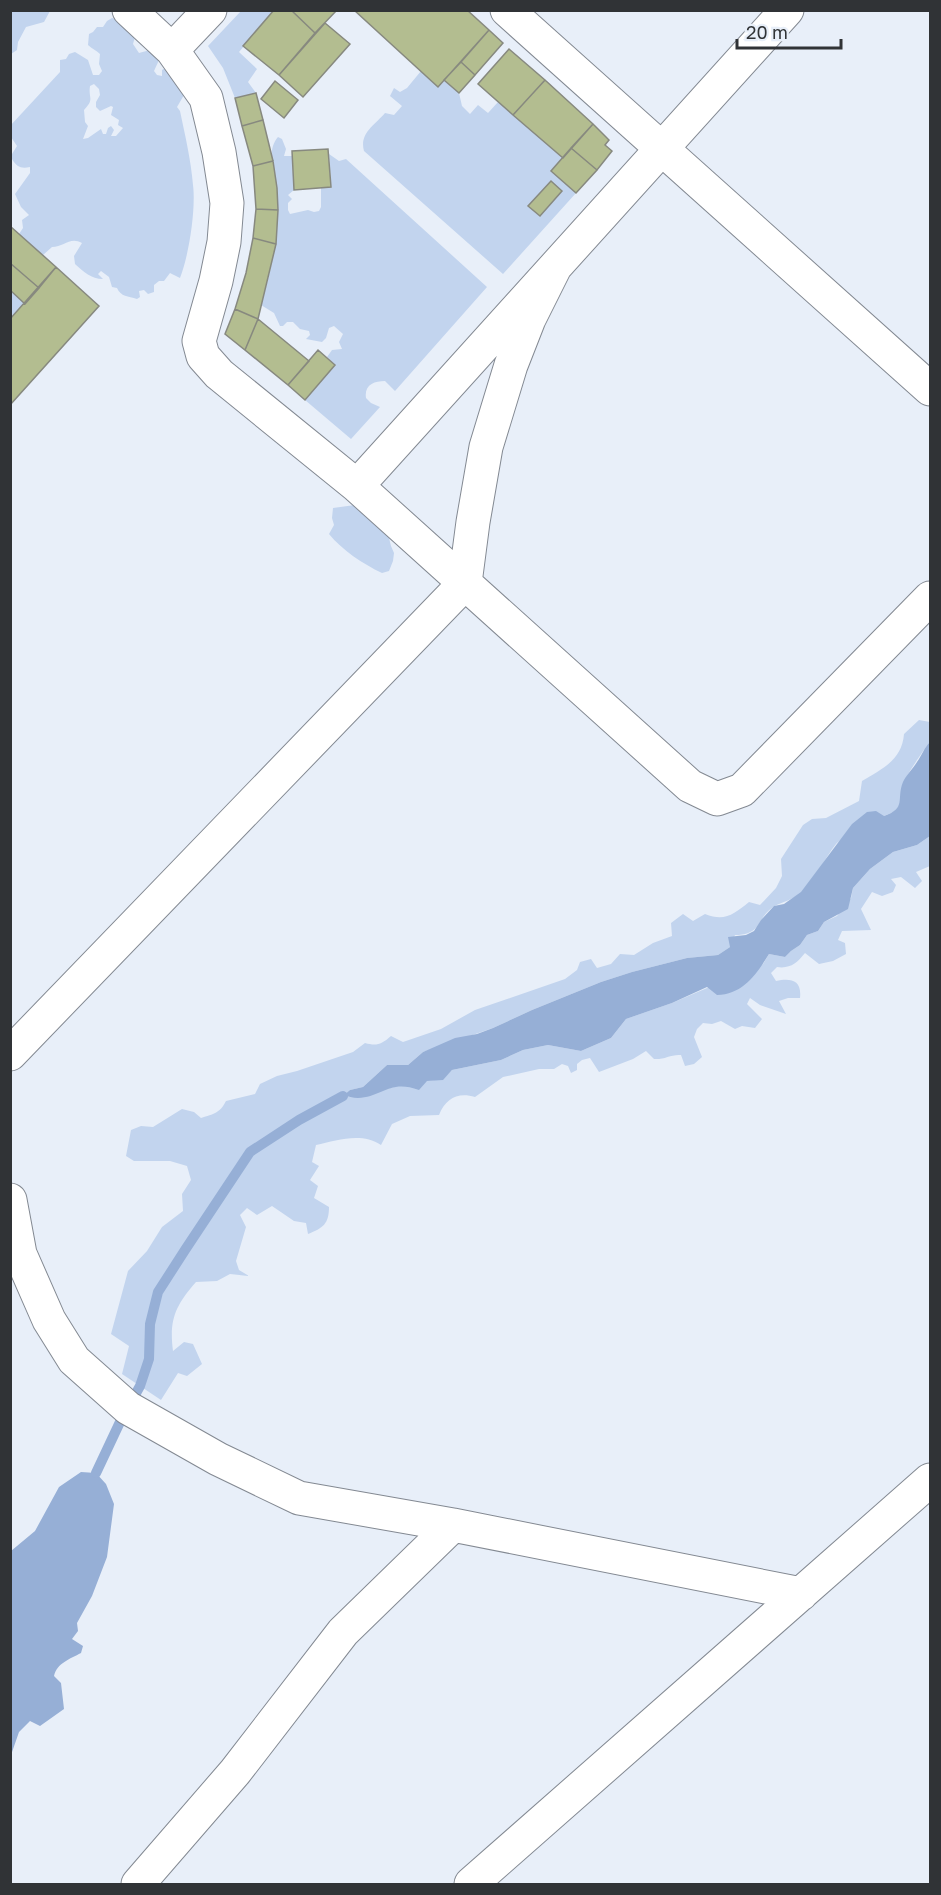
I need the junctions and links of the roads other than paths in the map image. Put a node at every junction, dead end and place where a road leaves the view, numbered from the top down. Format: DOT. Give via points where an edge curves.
graph roads {
  1 [pos="129,10"];
  2 [pos="210,10"];
  3 [pos="507,10"];
  4 [pos="787,10"];
  5 [pos="172,50"];
  6 [pos="662,150"];
  7 [pos="555,267"];
  8 [pos="930,389"];
  9 [pos="357,486"];
  10 [pos="465,582"];
  11 [pos="930,598"];
  12 [pos="10,1054"];
  13 [pos="10,1200"];
  14 [pos="930,1480"];
  15 [pos="453,1525"];
  16 [pos="801,1594"];
  17 [pos="138,1884"];
  18 [pos="471,1884"];
  1 -- 5 [label="street"];
  2 -- 5 [label="street"];
  3 -- 6 [label="street"];
  4 -- 6 [label="street"];
  5 -- 9 [label="street" via="206,98 227,203 224,242 199,341 203,356 219,374"];
  6 -- 7 [label="street"];
  6 -- 8 [label="street"];
  7 -- 9 [label="street"];
  7 -- 10 [label="street" via="529,319 486,447"];
  9 -- 10 [label="street"];
  10 -- 11 [label="street" via="690,786 717,799 742,790"];
  10 -- 12 [label="street"];
  13 -- 15 [label="street" via="21,1254 49,1320 74,1360 128,1408 218,1459 299,1498"];
  14 -- 16 [label="street"];
  15 -- 16 [label="street"];
  15 -- 17 [label="street" via="343,1632 235,1772"];
  16 -- 18 [label="street"];
}
